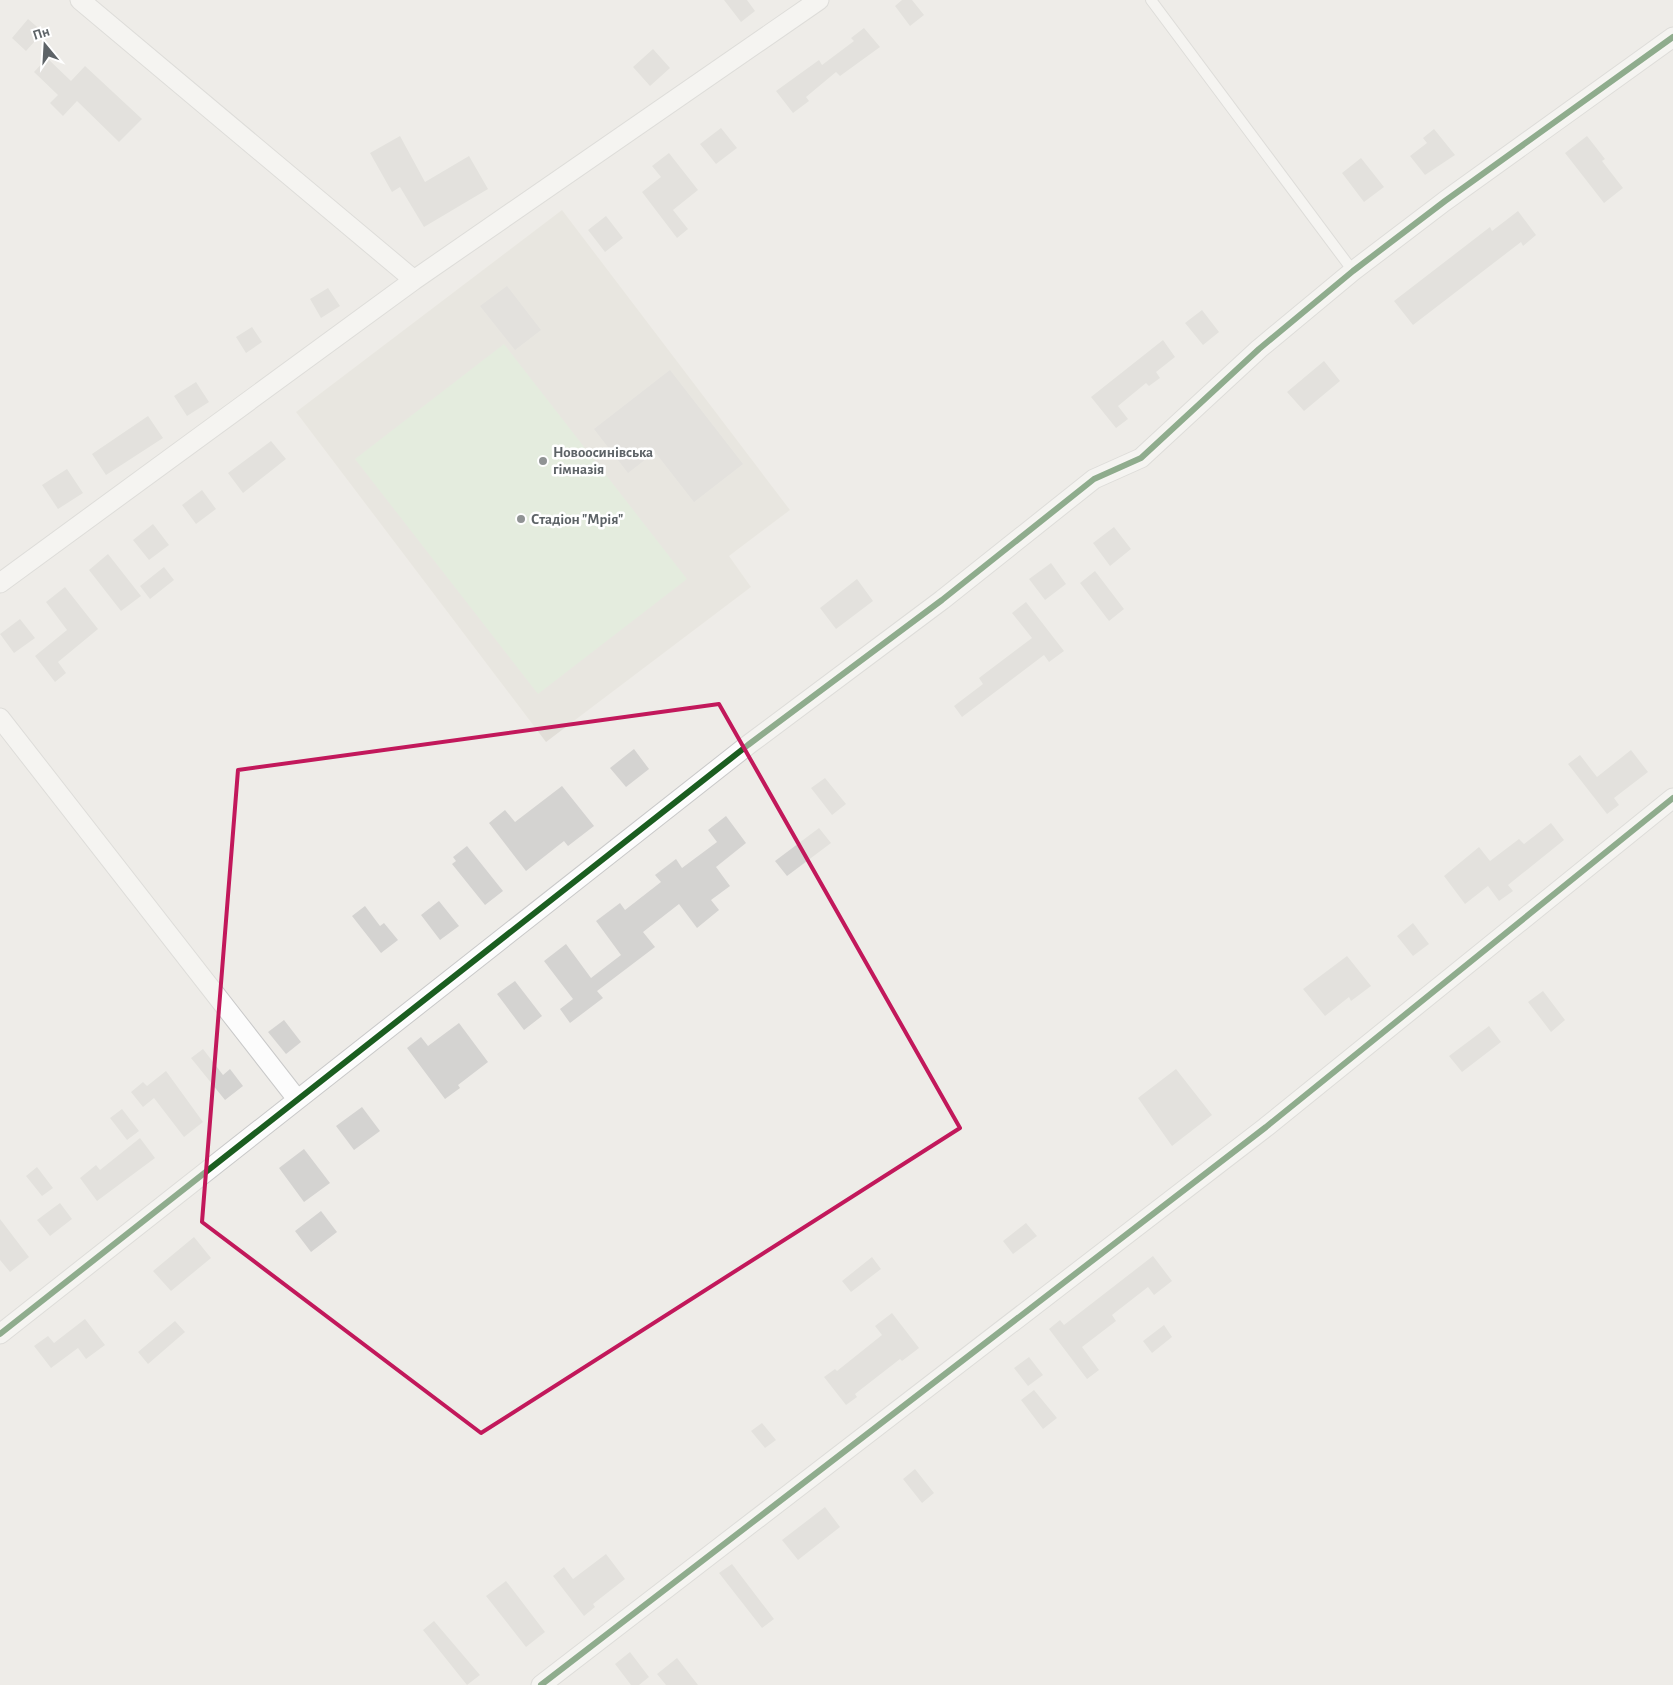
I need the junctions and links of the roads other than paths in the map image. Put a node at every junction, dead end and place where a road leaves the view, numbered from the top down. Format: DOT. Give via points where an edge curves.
graph roads {
  1 [pos="80,0"];
  2 [pos="820,0"];
  3 [pos="1151,0"];
  4 [pos="96,6"];
  5 [pos="1673,37"];
  6 [pos="1354,271"];
  7 [pos="414,280"];
  8 [pos="0,583"];
  9 [pos="0,718"];
  10 [pos="1673,798"];
  11 [pos="297,1099"];
  12 [pos="0,1334"];
  13 [pos="541,1685"];
  1 -- 4 [label="street"];
  2 -- 7 [label="street"];
  3 -- 6 [label="lane"];
  4 -- 7 [label="street"];
  5 -- 6 [label="street" via="1461,189"];
  6 -- 11 [label="street" via="1258,349 1141,458 1094,479"];
  7 -- 8 [label="street"];
  9 -- 11 [label="street"];
  10 -- 13 [label="street" via="1266,1127"];
  11 -- 12 [label="street"];
}
